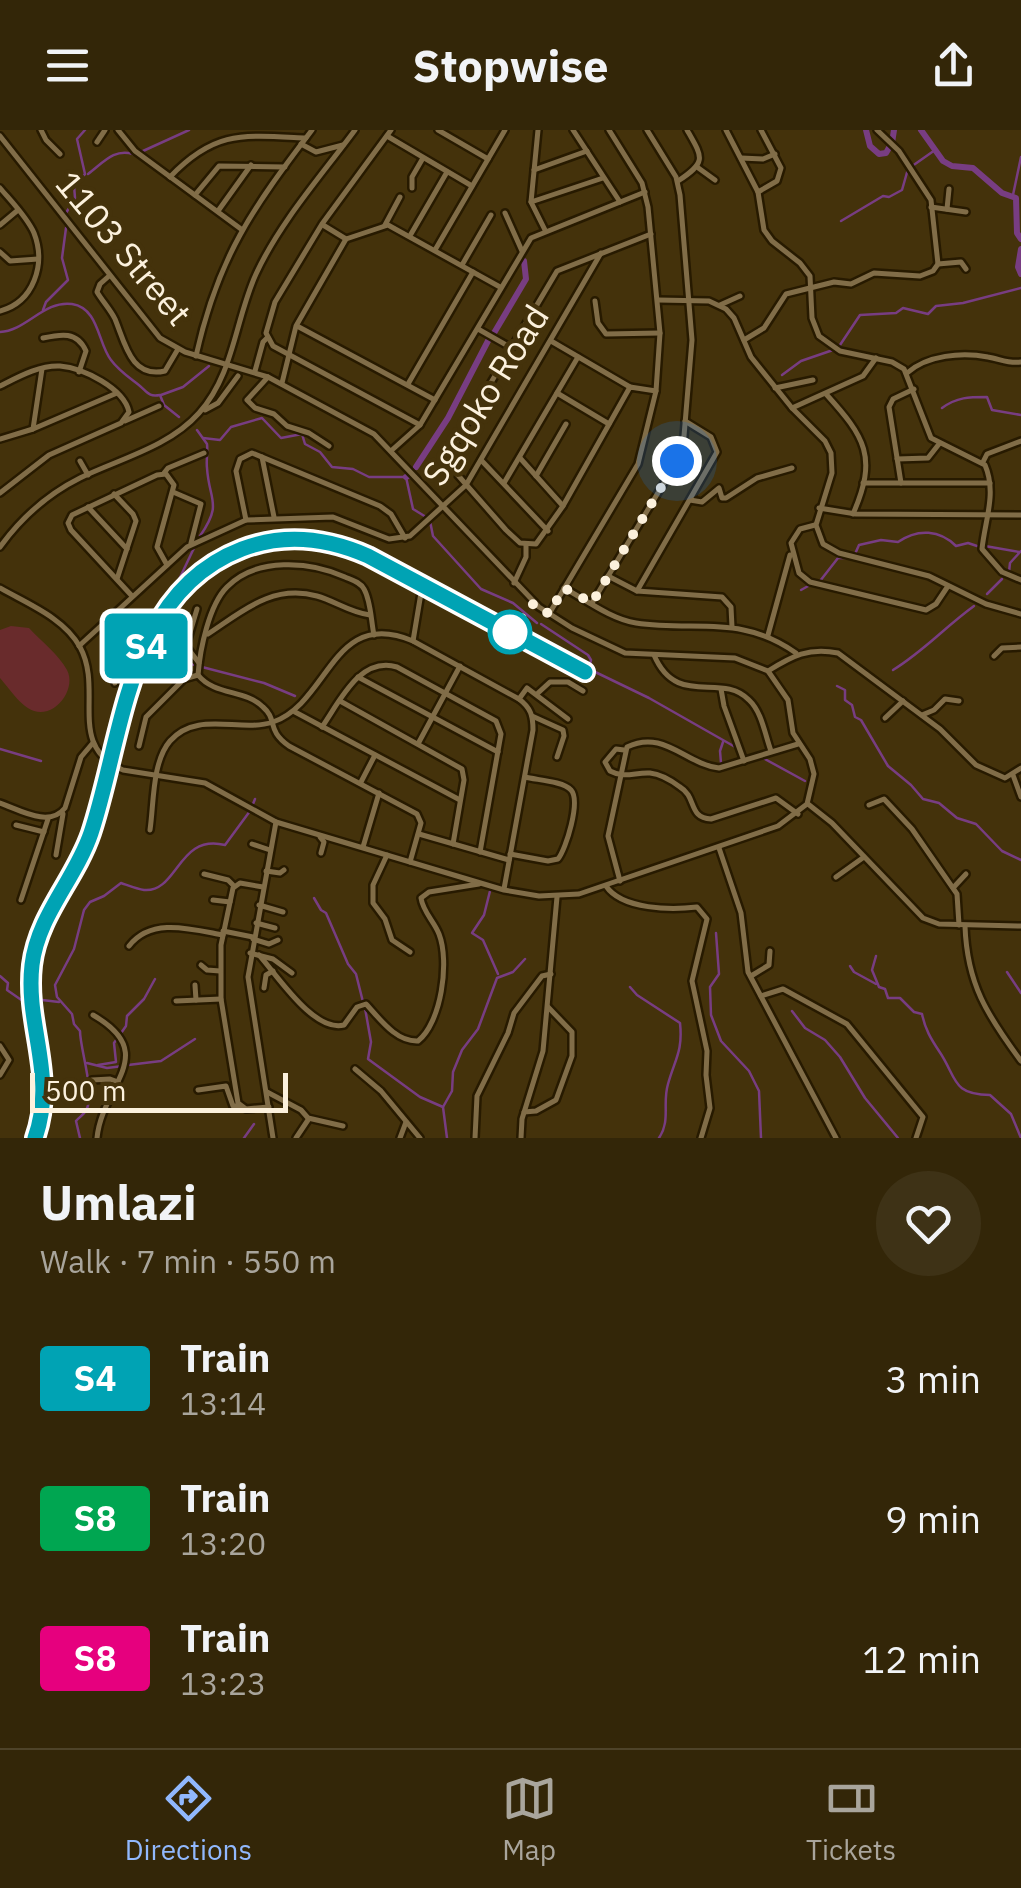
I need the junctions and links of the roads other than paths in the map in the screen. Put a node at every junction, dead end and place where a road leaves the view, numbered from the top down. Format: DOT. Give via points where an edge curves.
graph roads {
  1 [pos="41,130"];
  2 [pos="105,130"];
  3 [pos="118,130"];
  4 [pos="312,130"];
  5 [pos="355,130"];
  6 [pos="438,130"];
  7 [pos="538,130"];
  8 [pos="573,130"];
  9 [pos="609,130"];
  10 [pos="646,130"];
  11 [pos="687,130"];
  12 [pos="726,130"];
  13 [pos="761,130"];
  14 [pos="877,130"];
  15 [pos="504,131"];
  16 [pos="389,133"];
  17 [pos="0,136"];
  18 [pos="304,141"];
  19 [pos="98,142"];
  20 [pos="343,146"];
  21 [pos="587,151"];
  22 [pos="60,154"];
  23 [pos="775,154"];
  24 [pos="422,158"];
  25 [pos="741,158"];
  26 [pos="488,159"];
  27 [pos="251,165"];
  28 [pos="285,167"];
  29 [pos="697,168"];
  30 [pos="534,170"];
  31 [pos="447,172"];
  32 [pos="170,176"];
  33 [pos="604,178"];
  34 [pos="715,180"];
  35 [pos="678,181"];
  36 [pos="472,186"];
  37 [pos="0,188"];
  38 [pos="412,188"];
  39 [pos="949,189"];
  40 [pos="645,192"];
  41 [pos="758,192"];
  42 [pos="195,195"];
  43 [pos="400,196"];
  44 [pos="531,202"];
  45 [pos="620,202"];
  46 [pos="932,207"];
  47 [pos="18,210"];
  48 [pos="946,210"];
  49 [pos="217,212"];
  50 [pos="966,212"];
  51 [pos="505,213"];
  52 [pos="490,215"];
  53 [pos="0,224"];
  54 [pos="322,224"];
  55 [pos="385,225"];
  56 [pos="241,229"];
  57 [pos="545,230"];
  58 [pos="651,234"];
  59 [pos="410,235"];
  60 [pos="346,238"];
  61 [pos="435,250"];
  62 [pos="522,251"];
  63 [pos="0,252"];
  64 [pos="600,253"];
  65 [pos="38,258"];
  66 [pos="938,264"];
  67 [pos="462,265"];
  68 [pos="966,269"];
  69 [pos="473,272"];
  70 [pos="109,276"];
  71 [pos="500,286"];
  72 [pos="812,287"];
  73 [pos="740,296"];
  74 [pos="658,300"];
  75 [pos="689,300"];
  76 [pos="595,301"];
  77 [pos="720,305"];
  78 [pos="0,311"];
  79 [pos="296,326"];
  80 [pos="477,328"];
  81 [pos="660,333"];
  82 [pos="43,338"];
  83 [pos="267,338"];
  84 [pos="744,340"];
  85 [pos="551,341"];
  86 [pos="510,347"];
  87 [pos="178,349"];
  88 [pos="289,354"];
  89 [pos="196,356"];
  90 [pos="578,356"];
  91 [pos="876,358"];
  92 [pos="1021,362"];
  93 [pos="228,364"];
  94 [pos="42,369"];
  95 [pos="79,372"];
  96 [pos="255,372"];
  97 [pos="907,373"];
  98 [pos="238,376"];
  99 [pos="268,377"];
  100 [pos="813,380"];
  101 [pos="282,384"];
  102 [pos="408,384"];
  103 [pos="0,386"];
  104 [pos="630,387"];
  105 [pos="775,388"];
  106 [pos="914,389"];
  107 [pos="656,391"];
  108 [pos="117,393"];
  109 [pos="557,393"];
  110 [pos="826,394"];
  111 [pos="435,400"];
  112 [pos="159,406"];
  113 [pos="792,408"];
  114 [pos="202,411"];
  115 [pos="685,421"];
  116 [pos="121,422"];
  117 [pos="420,424"];
  118 [pos="566,424"];
  119 [pos="609,424"];
  120 [pos="34,429"];
  121 [pos="0,439"];
  122 [pos="1021,441"];
  123 [pos="939,444"];
  124 [pos="329,446"];
  125 [pos="392,450"];
  126 [pos="204,452"];
  127 [pos="261,455"];
  128 [pos="520,458"];
  129 [pos="897,459"];
  130 [pos="481,460"];
  131 [pos="80,461"];
  132 [pos="983,462"];
  133 [pos="792,468"];
  134 [pos="164,474"];
  135 [pos="88,475"];
  136 [pos="536,476"];
  137 [pos="863,483"];
  138 [pos="901,483"];
  139 [pos="990,483"];
  140 [pos="504,484"];
  141 [pos="466,485"];
  142 [pos="173,492"];
  143 [pos="0,493"];
  144 [pos="114,494"];
  145 [pos="690,500"];
  146 [pos="87,506"];
  147 [pos="563,506"];
  148 [pos="445,507"];
  149 [pos="820,508"];
  150 [pos="853,514"];
  151 [pos="989,515"];
  152 [pos="1021,515"];
  153 [pos="274,518"];
  154 [pos="246,520"];
  155 [pos="816,525"];
  156 [pos="548,531"];
  157 [pos="405,538"];
  158 [pos="191,544"];
  159 [pos="526,545"];
  160 [pos="0,547"];
  161 [pos="127,549"];
  162 [pos="791,552"];
  163 [pos="167,565"];
  164 [pos="608,576"];
  165 [pos="117,579"];
  166 [pos="1021,580"];
  167 [pos="514,583"];
  168 [pos="948,586"];
  169 [pos="0,588"];
  170 [pos="564,588"];
  171 [pos="637,591"];
  172 [pos="421,593"];
  173 [pos="132,596"];
  174 [pos="592,603"];
  175 [pos="196,609"];
  176 [pos="114,614"];
  177 [pos="549,614"];
  178 [pos="1021,614"];
  179 [pos="370,616"];
  180 [pos="732,627"];
  181 [pos="374,635"];
  182 [pos="206,636"];
  183 [pos="768,636"];
  184 [pos="414,641"];
  185 [pos="79,646"];
  186 [pos="1021,646"];
  187 [pos="796,654"];
  188 [pos="654,655"];
  189 [pos="994,656"];
  190 [pos="199,663"];
  191 [pos="460,666"];
  192 [pos="768,670"];
  193 [pos="198,675"];
  194 [pos="358,677"];
  195 [pos="114,684"];
  196 [pos="722,689"];
  197 [pos="583,691"];
  198 [pos="446,692"];
  199 [pos="537,694"];
  200 [pos="519,699"];
  201 [pos="340,701"];
  202 [pos="903,701"];
  203 [pos="960,701"];
  204 [pos="294,711"];
  205 [pos="922,715"];
  206 [pos="532,716"];
  207 [pos="432,718"];
  208 [pos="568,718"];
  209 [pos="885,718"];
  210 [pos="272,722"];
  211 [pos="322,727"];
  212 [pos="418,742"];
  213 [pos="92,744"];
  214 [pos="798,744"];
  215 [pos="139,746"];
  216 [pos="624,750"];
  217 [pos="771,751"];
  218 [pos="498,752"];
  219 [pos="376,755"];
  220 [pos="556,757"];
  221 [pos="744,761"];
  222 [pos="1021,768"];
  223 [pos="158,775"];
  224 [pos="1013,775"];
  225 [pos="624,776"];
  226 [pos="524,777"];
  227 [pos="361,782"];
  228 [pos="379,793"];
  229 [pos="1021,797"];
  230 [pos="460,800"];
  231 [pos="0,802"];
  232 [pos="807,804"];
  233 [pos="868,805"];
  234 [pos="63,811"];
  235 [pos="798,814"];
  236 [pos="48,819"];
  237 [pos="276,822"];
  238 [pos="16,825"];
  239 [pos="150,830"];
  240 [pos="44,832"];
  241 [pos="318,834"];
  242 [pos="419,834"];
  243 [pos="252,844"];
  244 [pos="452,844"];
  245 [pos="363,848"];
  246 [pos="719,848"];
  247 [pos="270,850"];
  248 [pos="480,852"];
  249 [pos="321,853"];
  250 [pos="56,854"];
  251 [pos="387,856"];
  252 [pos="510,857"];
  253 [pos="864,857"];
  254 [pos="410,862"];
  255 [pos="284,870"];
  256 [pos="266,871"];
  257 [pos="204,874"];
  258 [pos="966,874"];
  259 [pos="836,876"];
  260 [pos="620,880"];
  261 [pos="481,883"];
  262 [pos="234,886"];
  263 [pos="263,886"];
  264 [pos="606,886"];
  265 [pos="953,888"];
  266 [pos="504,890"];
  267 [pos="557,897"];
  268 [pos="21,900"];
  269 [pos="213,900"];
  270 [pos="230,902"];
  271 [pos="259,906"];
  272 [pos="283,912"];
  273 [pos="256,922"];
  274 [pos="962,925"];
  275 [pos="1021,926"];
  276 [pos="275,928"];
  277 [pos="223,933"];
  278 [pos="253,938"];
  279 [pos="278,940"];
  280 [pos="129,946"];
  281 [pos="770,951"];
  282 [pos="410,952"];
  283 [pos="250,953"];
  284 [pos="260,955"];
  285 [pos="201,966"];
  286 [pos="220,971"];
  287 [pos="273,972"];
  288 [pos="292,974"];
  289 [pos="551,974"];
  290 [pos="750,976"];
  291 [pos="195,986"];
  292 [pos="264,988"];
  293 [pos="760,996"];
  294 [pos="221,999"];
  295 [pos="176,1000"];
  296 [pos="196,1000"];
  297 [pos="548,1008"];
  298 [pos="93,1015"];
  299 [pos="0,1046"];
  300 [pos="1021,1061"];
  301 [pos="356,1069"];
  302 [pos="0,1075"];
  303 [pos="92,1080"];
  304 [pos="118,1082"];
  305 [pos="198,1090"];
  306 [pos="267,1092"];
  307 [pos="240,1106"];
  308 [pos="269,1107"];
  309 [pos="524,1112"];
  310 [pos="308,1118"];
  311 [pos="406,1122"];
  312 [pos="343,1126"];
  313 [pos="97,1138"];
  314 [pos="273,1138"];
  315 [pos="296,1138"];
  316 [pos="400,1138"];
  317 [pos="420,1138"];
  318 [pos="475,1138"];
  319 [pos="521,1138"];
  320 [pos="701,1138"];
  321 [pos="836,1138"];
  322 [pos="916,1138"];
  1 -- 22 [label="street"];
  2 -- 19 [label="street"];
  3 -- 32 [label="street"];
  4 -- 18 [label="street"];
  5 -- 20 [label="street"];
  6 -- 26 [label="street"];
  7 -- 30 [label="street"];
  8 -- 21 [label="street"];
  9 -- 40 [label="street"];
  10 -- 35 [label="street"];
  11 -- 29 [label="street" via="700,152"];
  12 -- 25 [label="street"];
  13 -- 23 [label="street"];
  14 -- 46 [label="street" via="899,152"];
  15 -- 26 [label="street"];
  16 -- 24 [label="street"];
  16 -- 54 [label="street"];
  17 -- 70 [label="street, 1103 Street"];
  18 -- 20 [label="street" via="316,152"];
  18 -- 28 [label="street"];
  18 -- 32 [label="street" via="224,136"];
  20 -- 93 [label="street" via="266,254 242,308"];
  21 -- 30 [label="street"];
  21 -- 33 [label="street"];
  23 -- 25 [label="street"];
  23 -- 41 [label="street" via="780,176"];
  24 -- 31 [label="street"];
  24 -- 38 [label="street"];
  25 -- 41 [label="street"];
  26 -- 36 [label="street"];
  27 -- 28 [label="street"];
  27 -- 42 [label="street" via="219,166"];
  27 -- 49 [label="street"];
  28 -- 56 [label="street"];
  29 -- 34 [label="street"];
  29 -- 35 [label="street"];
  30 -- 44 [label="street"];
  31 -- 36 [label="street"];
  31 -- 59 [label="street"];
  32 -- 42 [label="street"];
  33 -- 44 [label="street"];
  33 -- 45 [label="street"];
  35 -- 75 [label="street"];
  36 -- 61 [label="street"];
  37 -- 47 [label="street"];
  39 -- 48 [label="street"];
  40 -- 45 [label="street"];
  40 -- 58 [label="street"];
  41 -- 72 [label="street" via="764,230 806,270"];
  42 -- 49 [label="street"];
  43 -- 55 [label="street"];
  44 -- 57 [label="street"];
  45 -- 57 [label="street"];
  46 -- 48 [label="street"];
  46 -- 66 [label="street"];
  47 -- 53 [label="street"];
  47 -- 65 [label="street" via="33,231"];
  48 -- 50 [label="street"];
  49 -- 56 [label="street"];
  51 -- 62 [label="street"];
  52 -- 67 [label="street"];
  54 -- 60 [label="street"];
  54 -- 83 [label="street" via="275,302"];
  55 -- 59 [label="street"];
  55 -- 60 [label="street"];
  56 -- 89 [label="street" via="214,287"];
  57 -- 62 [label="street"];
  58 -- 64 [label="street"];
  58 -- 74 [label="street"];
  59 -- 61 [label="street"];
  60 -- 79 [label="street"];
  61 -- 67 [label="street"];
  62 -- 71 [label="street"];
  63 -- 65 [label="street" via="10,260"];
  64 -- 85 [label="street, Sgqoko Road"];
  64 -- 86 [label="street" via="557,271"];
  65 -- 78 [label="street" via="24,298"];
  66 -- 68 [label="street" via="961,262"];
  66 -- 72 [label="street" via="920,276 874,274 851,284"];
  67 -- 69 [label="street"];
  69 -- 71 [label="street"];
  69 -- 102 [label="street"];
  70 -- 87 [label="street, 1103 Street" via="152,331"];
  70 -- 87 [label="street" via="97,292 135,363 158,372"];
  71 -- 80 [label="street"];
  72 -- 84 [label="street" via="783,295 764,328"];
  72 -- 91 [label="street" via="812,318 823,341"];
  73 -- 77 [label="street"];
  74 -- 75 [label="street"];
  74 -- 81 [label="street"];
  75 -- 77 [label="street"];
  75 -- 115 [label="street"];
  76 -- 81 [label="street" via="606,334"];
  77 -- 84 [label="street"];
  79 -- 88 [label="street"];
  79 -- 102 [label="street"];
  80 -- 86 [label="street"];
  80 -- 111 [label="street"];
  81 -- 107 [label="street"];
  82 -- 95 [label="street" via="64,334 81,342 86,351"];
  83 -- 88 [label="street"];
  83 -- 96 [label="street"];
  84 -- 105 [label="street"];
  85 -- 90 [label="street"];
  85 -- 130 [label="street, Sgqoko Road"];
  86 -- 141 [label="street" via="448,456"];
  87 -- 89 [label="street, 1103 Street"];
  88 -- 101 [label="street"];
  88 -- 117 [label="street"];
  89 -- 93 [label="street, 1103 Street"];
  90 -- 104 [label="street"];
  90 -- 109 [label="street"];
  91 -- 97 [label="street"];
  91 -- 110 [label="street" via="863,376"];
  92 -- 97 [label="street" via="951,356"];
  93 -- 96 [label="street, 1103 Street"];
  93 -- 114 [label="street"];
  94 -- 95 [label="street"];
  94 -- 103 [label="street"];
  94 -- 120 [label="street"];
  95 -- 108 [label="street"];
  96 -- 99 [label="street, 1103 Street"];
  97 -- 106 [label="street"];
  98 -- 114 [label="street" via="218,403"];
  99 -- 101 [label="street, 1103 Street"];
  99 -- 124 [label="street" via="247,400"];
  100 -- 105 [label="street"];
  101 -- 125 [label="street, 1103 Street"];
  102 -- 111 [label="street"];
  104 -- 107 [label="street"];
  104 -- 119 [label="street"];
  105 -- 113 [label="street"];
  106 -- 123 [label="street" via="926,431"];
  106 -- 129 [label="street" via="889,406"];
  107 -- 170 [label="street" via="638,464"];
  108 -- 116 [label="street" via="128,407"];
  108 -- 120 [label="street"];
  109 -- 119 [label="street"];
  109 -- 128 [label="street"];
  110 -- 113 [label="street"];
  110 -- 137 [label="street" via="863,439"];
  111 -- 117 [label="street"];
  112 -- 116 [label="street"];
  113 -- 149 [label="street" via="830,453 832,472"];
  114 -- 135 [label="street" via="174,435"];
  115 -- 145 [label="street" via="711,437 717,450"];
  115 -- 164 [label="street" via="677,461"];
  116 -- 143 [label="street" via="49,454"];
  117 -- 125 [label="street"];
  118 -- 136 [label="street"];
  119 -- 147 [label="street"];
  120 -- 121 [label="street"];
  122 -- 132 [label="street" via="987,454"];
  123 -- 129 [label="street" via="928,458"];
  123 -- 132 [label="street"];
  125 -- 148 [label="street, 1103 Street"];
  126 -- 134 [label="street"];
  127 -- 153 [label="street"];
  127 -- 154 [label="street" via="248,454 237,467"];
  127 -- 157 [label="street" via="380,506"];
  128 -- 136 [label="street"];
  128 -- 140 [label="street"];
  129 -- 138 [label="street"];
  130 -- 140 [label="street"];
  130 -- 141 [label="street, Sgqoko Road"];
  131 -- 135 [label="street"];
  132 -- 139 [label="street"];
  133 -- 145 [label="street" via="757,478 726,498 719,488 702,502"];
  134 -- 142 [label="street" via="173,480"];
  134 -- 144 [label="street"];
  135 -- 160 [label="street" via="38,506"];
  136 -- 147 [label="street"];
  137 -- 138 [label="street"];
  137 -- 150 [label="street"];
  138 -- 139 [label="street"];
  139 -- 151 [label="street"];
  140 -- 156 [label="street"];
  141 -- 148 [label="street, Sgqoko Road"];
  141 -- 159 [label="street"];
  142 -- 158 [label="street" via="201,504"];
  142 -- 163 [label="street" via="157,547"];
  144 -- 146 [label="street"];
  144 -- 161 [label="street" via="135,517"];
  145 -- 171 [label="street"];
  146 -- 161 [label="street"];
  146 -- 165 [label="street" via="69,527"];
  147 -- 156 [label="street"];
  148 -- 157 [label="street, Sgqoko Road"];
  148 -- 167 [label="street, 1103 Street"];
  149 -- 150 [label="street"];
  149 -- 155 [label="street"];
  150 -- 151 [label="street"];
  151 -- 152 [label="street"];
  151 -- 166 [label="street" via="984,554"];
  153 -- 154 [label="street"];
  153 -- 157 [label="street" via="332,517 389,539"];
  154 -- 158 [label="street"];
  155 -- 162 [label="street" via="794,535"];
  155 -- 168 [label="street" via="832,550"];
  156 -- 159 [label="street"];
  158 -- 163 [label="street"];
  159 -- 167 [label="street"];
  161 -- 165 [label="street"];
  162 -- 168 [label="street" via="810,582 919,609 932,608"];
  162 -- 183 [label="street"];
  163 -- 173 [label="street"];
  164 -- 171 [label="street"];
  164 -- 174 [label="street"];
  165 -- 173 [label="street"];
  167 -- 177 [label="street, 1103 Street"];
  168 -- 178 [label="street"];
  169 -- 185 [label="street" via="62,625"];
  170 -- 174 [label="street"];
  170 -- 177 [label="street"];
  171 -- 180 [label="street" via="722,597 731,608"];
  172 -- 184 [label="street"];
  173 -- 176 [label="street"];
  174 -- 180 [label="street" via="632,622"];
  175 -- 190 [label="street" via="186,646"];
  176 -- 185 [label="street"];
  176 -- 195 [label="street" via="126,630"];
  177 -- 188 [label="street, 1103 Street" via="616,651"];
  179 -- 181 [label="street"];
  179 -- 182 [label="street" via="316,596 284,593 251,603"];
  179 -- 182 [label="street" via="358,583 314,566 277,566 226,588"];
  180 -- 183 [label="street"];
  181 -- 184 [label="street"];
  181 -- 204 [label="street" via="344,648"];
  182 -- 190 [label="street"];
  183 -- 187 [label="street"];
  184 -- 191 [label="street"];
  185 -- 213 [label="street" via="89,673"];
  186 -- 189 [label="street"];
  187 -- 192 [label="street"];
  187 -- 202 [label="street" via="838,653"];
  188 -- 192 [label="street, 1103 Street" via="735,658"];
  188 -- 196 [label="street" via="679,684"];
  190 -- 193 [label="street"];
  191 -- 198 [label="street"];
  191 -- 200 [label="street"];
  192 -- 214 [label="street" via="788,700"];
  193 -- 210 [label="street" via="212,688 260,704"];
  193 -- 215 [label="street" via="184,679 146,717"];
  194 -- 198 [label="street" via="390,664"];
  194 -- 201 [label="street"];
  194 -- 207 [label="street"];
  196 -- 217 [label="street" via="753,704"];
  196 -- 221 [label="street"];
  197 -- 199 [label="street" via="550,682"];
  198 -- 207 [label="street"];
  198 -- 218 [label="street" via="496,720"];
  199 -- 200 [label="street" via="527,688"];
  199 -- 208 [label="street"];
  200 -- 206 [label="street"];
  201 -- 211 [label="street"];
  201 -- 212 [label="street"];
  202 -- 205 [label="street"];
  202 -- 209 [label="street"];
  203 -- 205 [label="street" via="945,699"];
  204 -- 210 [label="street"];
  204 -- 211 [label="street"];
  205 -- 224 [label="street" via="981,769"];
  206 -- 220 [label="street" via="563,730"];
  206 -- 226 [label="street"];
  207 -- 212 [label="street"];
  207 -- 218 [label="street"];
  210 -- 223 [label="street" via="194,726 171,740"];
  210 -- 227 [label="street" via="274,734 289,746"];
  211 -- 219 [label="street"];
  212 -- 230 [label="street" via="462,769"];
  213 -- 223 [label="street" via="118,768"];
  213 -- 234 [label="street"];
  214 -- 217 [label="street"];
  214 -- 232 [label="street" via="814,774"];
  216 -- 221 [label="street" via="660,742 712,768"];
  216 -- 225 [label="street"];
  216 -- 225 [label="street" via="606,760 610,772"];
  217 -- 221 [label="street"];
  218 -- 248 [label="street"];
  219 -- 227 [label="street"];
  219 -- 230 [label="street"];
  222 -- 224 [label="street"];
  223 -- 237 [label="street" via="220,789"];
  223 -- 239 [label="street"];
  224 -- 229 [label="street"];
  225 -- 235 [label="street" via="654,774 683,788 702,819 776,798"];
  225 -- 260 [label="street" via="608,836"];
  226 -- 252 [label="street"];
  226 -- 252 [label="street" via="568,788 575,806 558,859"];
  227 -- 228 [label="street"];
  228 -- 242 [label="street" via="419,816"];
  228 -- 245 [label="street"];
  230 -- 244 [label="street"];
  231 -- 236 [label="street"];
  232 -- 235 [label="street"];
  232 -- 253 [label="street"];
  233 -- 265 [label="street" via="884,799"];
  234 -- 236 [label="street"];
  234 -- 250 [label="street"];
  235 -- 246 [label="street"];
  236 -- 240 [label="street"];
  237 -- 241 [label="street"];
  237 -- 247 [label="street"];
  238 -- 240 [label="street"];
  240 -- 268 [label="street"];
  241 -- 245 [label="street"];
  241 -- 249 [label="street"];
  242 -- 244 [label="street"];
  242 -- 254 [label="street"];
  243 -- 247 [label="street"];
  244 -- 248 [label="street"];
  245 -- 251 [label="street"];
  246 -- 260 [label="street"];
  246 -- 290 [label="street" via="741,913"];
  247 -- 256 [label="street"];
  248 -- 252 [label="street"];
  251 -- 254 [label="street"];
  251 -- 282 [label="street" via="372,885 372,903 394,942"];
  252 -- 266 [label="street"];
  253 -- 259 [label="street"];
  253 -- 274 [label="street" via="919,916"];
  254 -- 261 [label="street"];
  255 -- 256 [label="street"];
  256 -- 263 [label="street"];
  257 -- 262 [label="street"];
  258 -- 265 [label="street"];
  260 -- 264 [label="street"];
  261 -- 266 [label="street"];
  261 -- 287 [label="street" via="421,898 443,954 438,1005 420,1040 399,1036 366,1004 344,1025 332,1026 294,998"];
  262 -- 263 [label="street"];
  262 -- 270 [label="street"];
  263 -- 271 [label="street"];
  264 -- 267 [label="street"];
  264 -- 320 [label="street" via="618,897 661,910 698,907 708,924 692,981 707,1051 710,1108"];
  265 -- 274 [label="street"];
  266 -- 267 [label="street"];
  267 -- 289 [label="street"];
  269 -- 270 [label="street"];
  270 -- 277 [label="street"];
  271 -- 272 [label="street"];
  271 -- 273 [label="street"];
  273 -- 276 [label="street"];
  273 -- 278 [label="street"];
  274 -- 275 [label="street"];
  274 -- 300 [label="street" via="980,1001"];
  277 -- 278 [label="street"];
  277 -- 280 [label="street" via="161,928 144,931"];
  277 -- 286 [label="street"];
  278 -- 279 [label="street"];
  278 -- 283 [label="street"];
  281 -- 290 [label="street" via="769,965"];
  283 -- 284 [label="street"];
  283 -- 306 [label="street" via="249,988"];
  284 -- 287 [label="street"];
  284 -- 288 [label="street"];
  285 -- 286 [label="street"];
  286 -- 294 [label="street"];
  287 -- 292 [label="street" via="266,974"];
  289 -- 297 [label="street"];
  289 -- 318 [label="street" via="542,976 514,1013 477,1096"];
  290 -- 293 [label="street"];
  291 -- 296 [label="street"];
  293 -- 321 [label="street"];
  293 -- 322 [label="street" via="783,989 847,1024 923,1116"];
  294 -- 296 [label="street"];
  294 -- 307 [label="street"];
  295 -- 296 [label="street"];
  297 -- 309 [label="street"];
  297 -- 309 [label="street" via="572,1032 572,1056 556,1100"];
  298 -- 304 [label="street" via="126,1049"];
  299 -- 302 [label="street" via="9,1060"];
  301 -- 311 [label="street"];
  303 -- 304 [label="street"];
  304 -- 313 [label="street" via="103,1107"];
  305 -- 307 [label="street" via="226,1086 232,1105"];
  306 -- 308 [label="street"];
  306 -- 310 [label="street"];
  307 -- 308 [label="street"];
  308 -- 314 [label="street"];
  309 -- 319 [label="street"];
  310 -- 312 [label="street"];
  310 -- 315 [label="street"];
  311 -- 316 [label="street"];
  311 -- 317 [label="street"];
}
